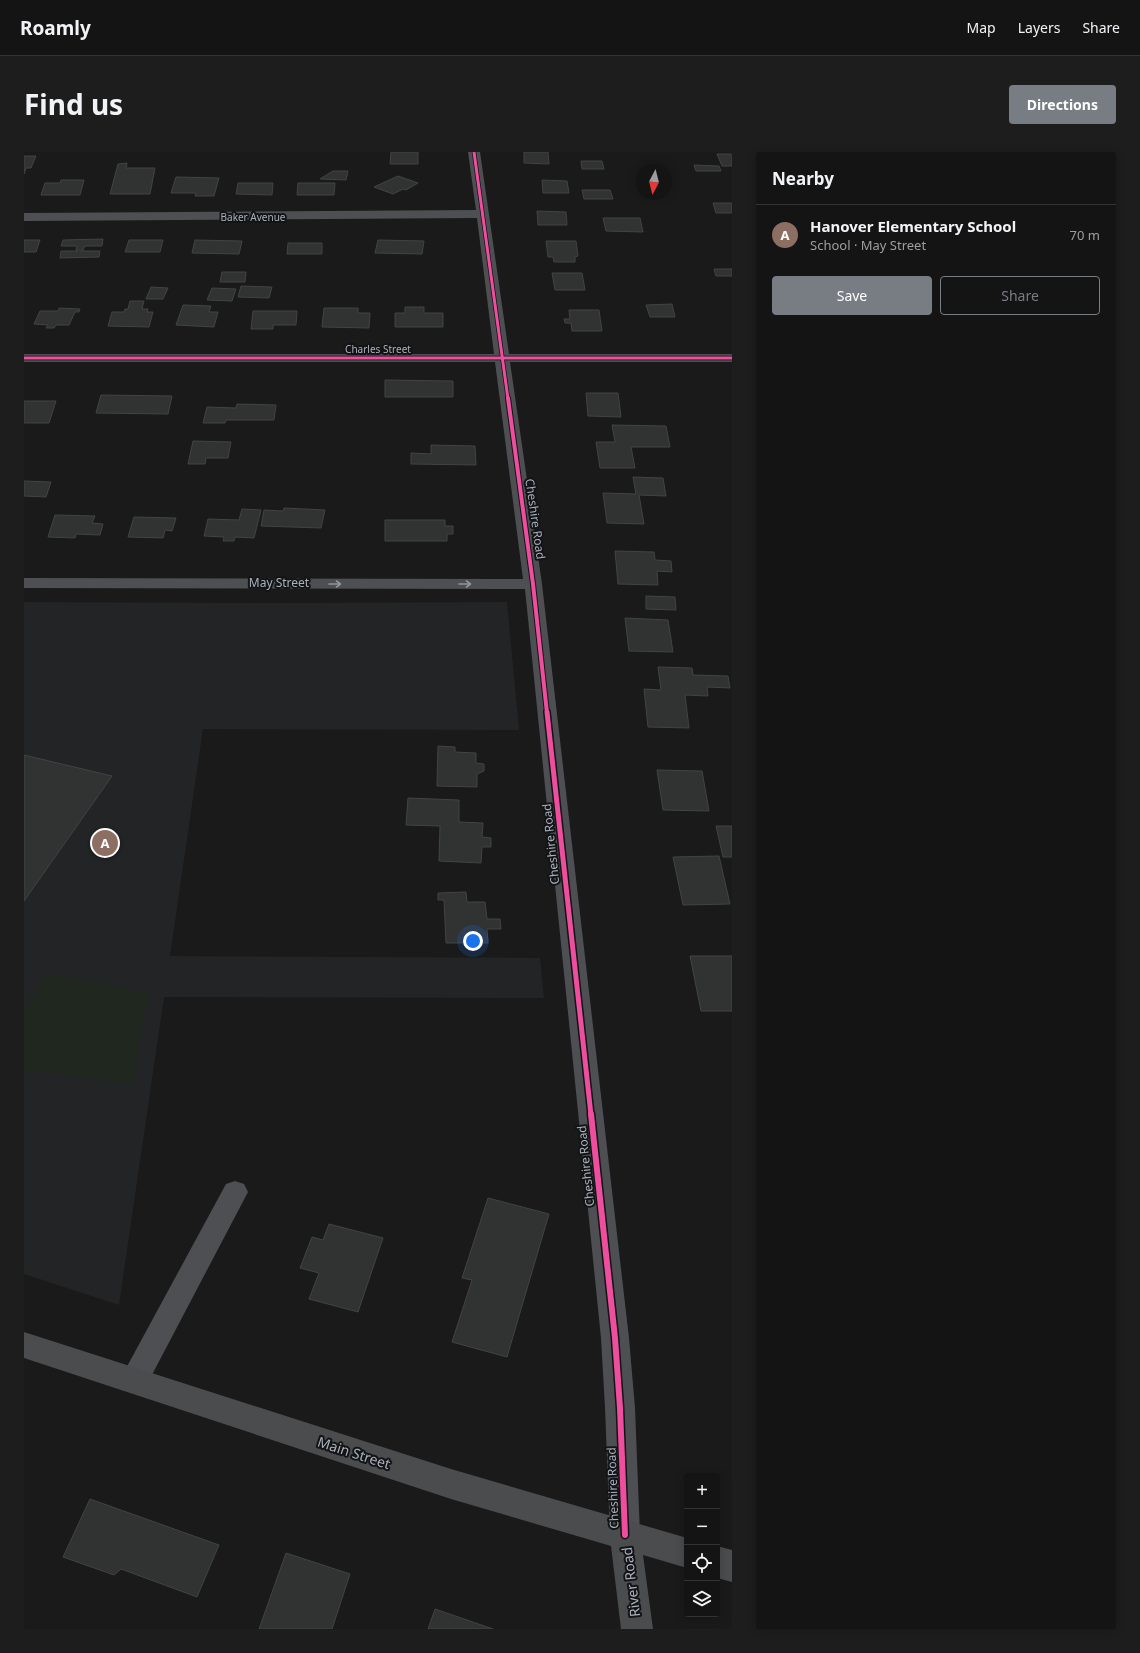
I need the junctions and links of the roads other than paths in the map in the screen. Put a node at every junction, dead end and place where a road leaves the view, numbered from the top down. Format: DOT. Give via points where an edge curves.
graph roads {
  1 [pos="474,152"];
  2 [pos="483,214"];
  3 [pos="24,217"];
  4 [pos="24,358"];
  5 [pos="503,358"];
  6 [pos="732,358"];
  7 [pos="24,583"];
  8 [pos="533,584"];
  9 [pos="235,1192"];
  10 [pos="24,1345"];
  11 [pos="134,1381"];
  12 [pos="625,1536"];
  13 [pos="684,1552"];
  14 [pos="720,1563"];
  15 [pos="732,1566"];
  16 [pos="636,1629"];
  1 -- 2 [label="street, Cheshire Road"];
  2 -- 3 [label="street, Baker Avenue"];
  2 -- 5 [label="street, Cheshire Road"];
  4 -- 5 [label="street, Charles Street"];
  5 -- 6 [label="street, Charles Street"];
  5 -- 8 [label="street, Cheshire Road"];
  7 -- 8 [label="street, May Street, one-way"];
  8 -- 12 [label="street, Cheshire Road" via="615,1338"];
  9 -- 11 [label="street"];
  10 -- 11 [label="main road, Main Street"];
  11 -- 12 [label="main road, Main Street" via="451,1484"];
  12 -- 13 [label="main road, Main Street"];
  12 -- 16 [label="main road, River Road"];
  14 -- 15 [label="main road"];
}
